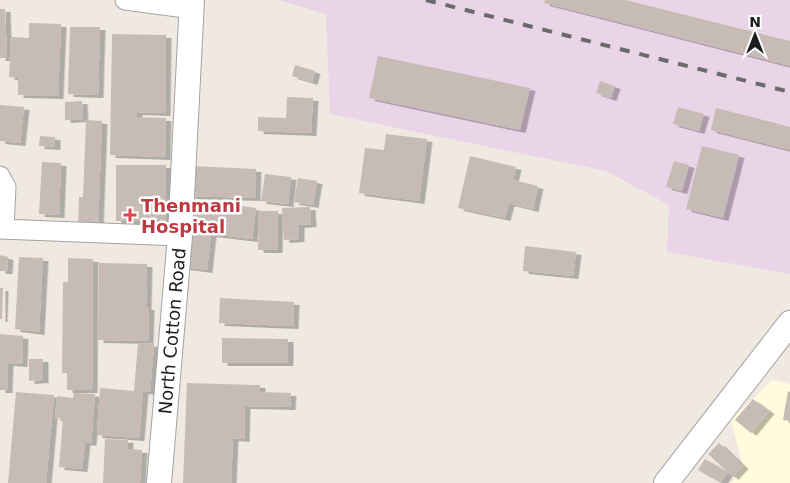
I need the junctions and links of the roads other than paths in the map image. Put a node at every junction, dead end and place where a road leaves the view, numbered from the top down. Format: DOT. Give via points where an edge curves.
graph roads {
  1 [pos="125,0"];
  2 [pos="193,5"];
  3 [pos="0,176"];
  4 [pos="2,229"];
  5 [pos="180,236"];
  6 [pos="790,323"];
  7 [pos="159,483"];
  8 [pos="666,483"];
  1 -- 2 [label="street"];
  2 -- 5 [label="street, North Cotton Road"];
  3 -- 4 [label="street" via="6,187"];
  4 -- 5 [label="street"];
  5 -- 7 [label="street, North Cotton Road"];
  6 -- 8 [label="street"];
}
